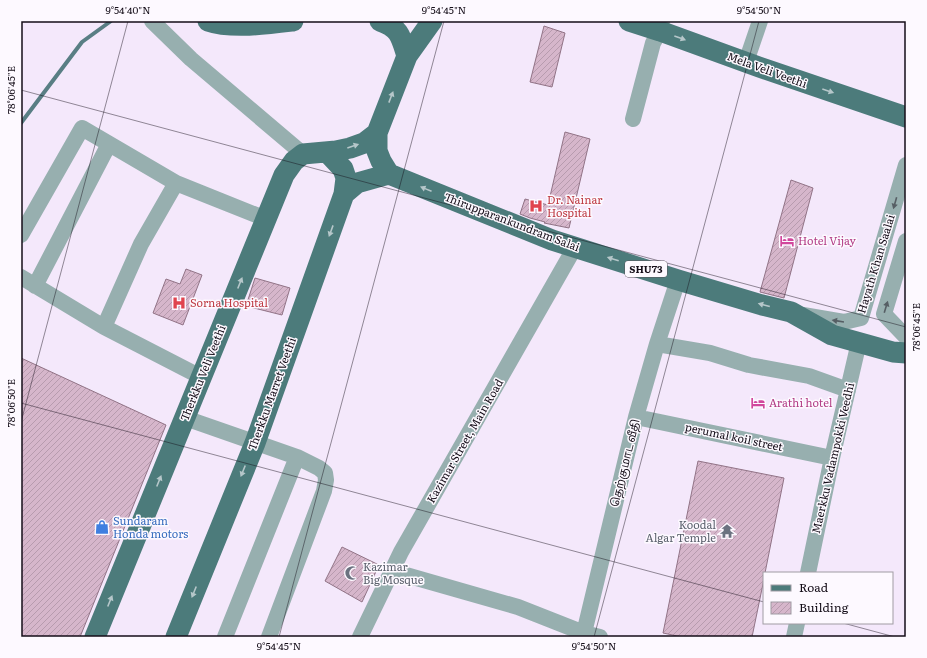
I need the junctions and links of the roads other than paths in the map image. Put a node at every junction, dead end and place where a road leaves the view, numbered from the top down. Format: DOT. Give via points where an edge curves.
graph roads {
  1 [pos="152,21"];
  2 [pos="208,21"];
  3 [pos="293,21"];
  4 [pos="380,21"];
  5 [pos="432,21"];
  6 [pos="629,21"];
  7 [pos="760,21"];
  8 [pos="661,26"];
  9 [pos="407,56"];
  10 [pos="746,62"];
  11 [pos="906,117"];
  12 [pos="632,119"];
  13 [pos="377,133"];
  14 [pos="109,144"];
  15 [pos="327,152"];
  16 [pos="303,154"];
  17 [pos="906,165"];
  18 [pos="388,174"];
  19 [pos="176,183"];
  20 [pos="344,194"];
  21 [pos="266,219"];
  22 [pos="21,235"];
  23 [pos="906,241"];
  24 [pos="574,247"];
  25 [pos="21,277"];
  26 [pos="678,280"];
  27 [pos="35,286"];
  28 [pos="791,312"];
  29 [pos="104,327"];
  30 [pos="906,337"];
  31 [pos="859,342"];
  32 [pos="657,344"];
  33 [pos="906,353"];
  34 [pos="201,378"];
  35 [pos="848,390"];
  36 [pos="636,417"];
  37 [pos="185,418"];
  38 [pos="255,443"];
  39 [pos="297,458"];
  40 [pos="832,458"];
  41 [pos="392,570"];
  42 [pos="808,572"];
  43 [pos="797,624"];
  44 [pos="584,633"];
  45 [pos="363,636"];
  46 [pos="95,637"];
  47 [pos="176,637"];
  48 [pos="225,637"];
  49 [pos="269,637"];
  50 [pos="600,637"];
  51 [pos="794,637"];
  1 -- 16 [label="street" via="191,59"];
  2 -- 3 [label="main road" via="230,25"];
  4 -- 9 [label="main road" via="394,28 402,37"];
  5 -- 9 [label="main road"];
  6 -- 8 [label="main road, Mela Veli Veethi"];
  7 -- 10 [label="street"];
  8 -- 10 [label="main road, Mela Veli Veethi, one-way"];
  8 -- 12 [label="street" via="653,43"];
  13 -- 9 [label="main road, one-way"];
  10 -- 11 [label="main road, Mela Veli Veethi, one-way"];
  15 -- 13 [label="main road, one-way" via="364,143"];
  13 -- 18 [label="main road" via="377,151"];
  14 -- 19 [label="street"];
  14 -- 22 [label="street" via="82,128"];
  14 -- 27 [label="street"];
  15 -- 16 [label="main road"];
  15 -- 20 [label="main road" via="342,169 346,178"];
  16 -- 21 [label="main road, Therkku Veli Veethi" via="284,175"];
  17 -- 28 [label="street, Hayath Khan Saalai, one-way" via="862,318 844,322"];
  18 -- 20 [label="main road" via="356,183"];
  24 -- 18 [label="main road, Thirupparankundram Salai / SHU73, one-way"];
  19 -- 21 [label="street"];
  19 -- 29 [label="street" via="141,244"];
  20 -- 38 [label="main road, Therkku Marret Veethi, one-way"];
  34 -- 21 [label="main road, Therkku Veli Veethi, one-way"];
  30 -- 23 [label="street, Hayath Khan Saalai, one-way" via="884,314"];
  26 -- 24 [label="main road, Thirupparankundram Salai / SHU73, one-way"];
  24 -- 41 [label="street, Kazimar Street, Main Road"];
  25 -- 27 [label="street"];
  28 -- 26 [label="main road, Thirupparankundram Salai / SHU73, one-way"];
  26 -- 32 [label="street, தெற்குமாட வீதி"];
  27 -- 29 [label="street"];
  28 -- 31 [label="main road, Thirupparankundram Salai / SHU73" via="832,334"];
  29 -- 34 [label="street"];
  31 -- 33 [label="main road, Thirupparankundram Salai / SHU73"];
  31 -- 35 [label="street, Maerkku Vadampokki Veedhi"];
  32 -- 35 [label="street" via="710,353 749,365 809,376"];
  32 -- 36 [label="street, தெற்குமாட வீதி"];
  34 -- 37 [label="main road, Therkku Veli Veethi"];
  35 -- 40 [label="street, Maerkku Vadampokki Veedhi"];
  36 -- 40 [label="street, perumal koil street"];
  36 -- 44 [label="street, தெற்குமாட வீதி"];
  37 -- 38 [label="street"];
  46 -- 37 [label="main road, Therkku Veli Veethi, one-way"];
  38 -- 39 [label="street"];
  38 -- 47 [label="main road, Therkku Marret Veethi, one-way"];
  39 -- 48 [label="street"];
  39 -- 49 [label="street" via="319,468 325,473 326,480"];
  40 -- 42 [label="street, Maerkku Vadampokki Veedhi"];
  41 -- 44 [label="street" via="518,607"];
  41 -- 45 [label="street, Kazimar Street, Main Road"];
  43 -- 51 [label="street"];
  44 -- 50 [label="street"];
}
